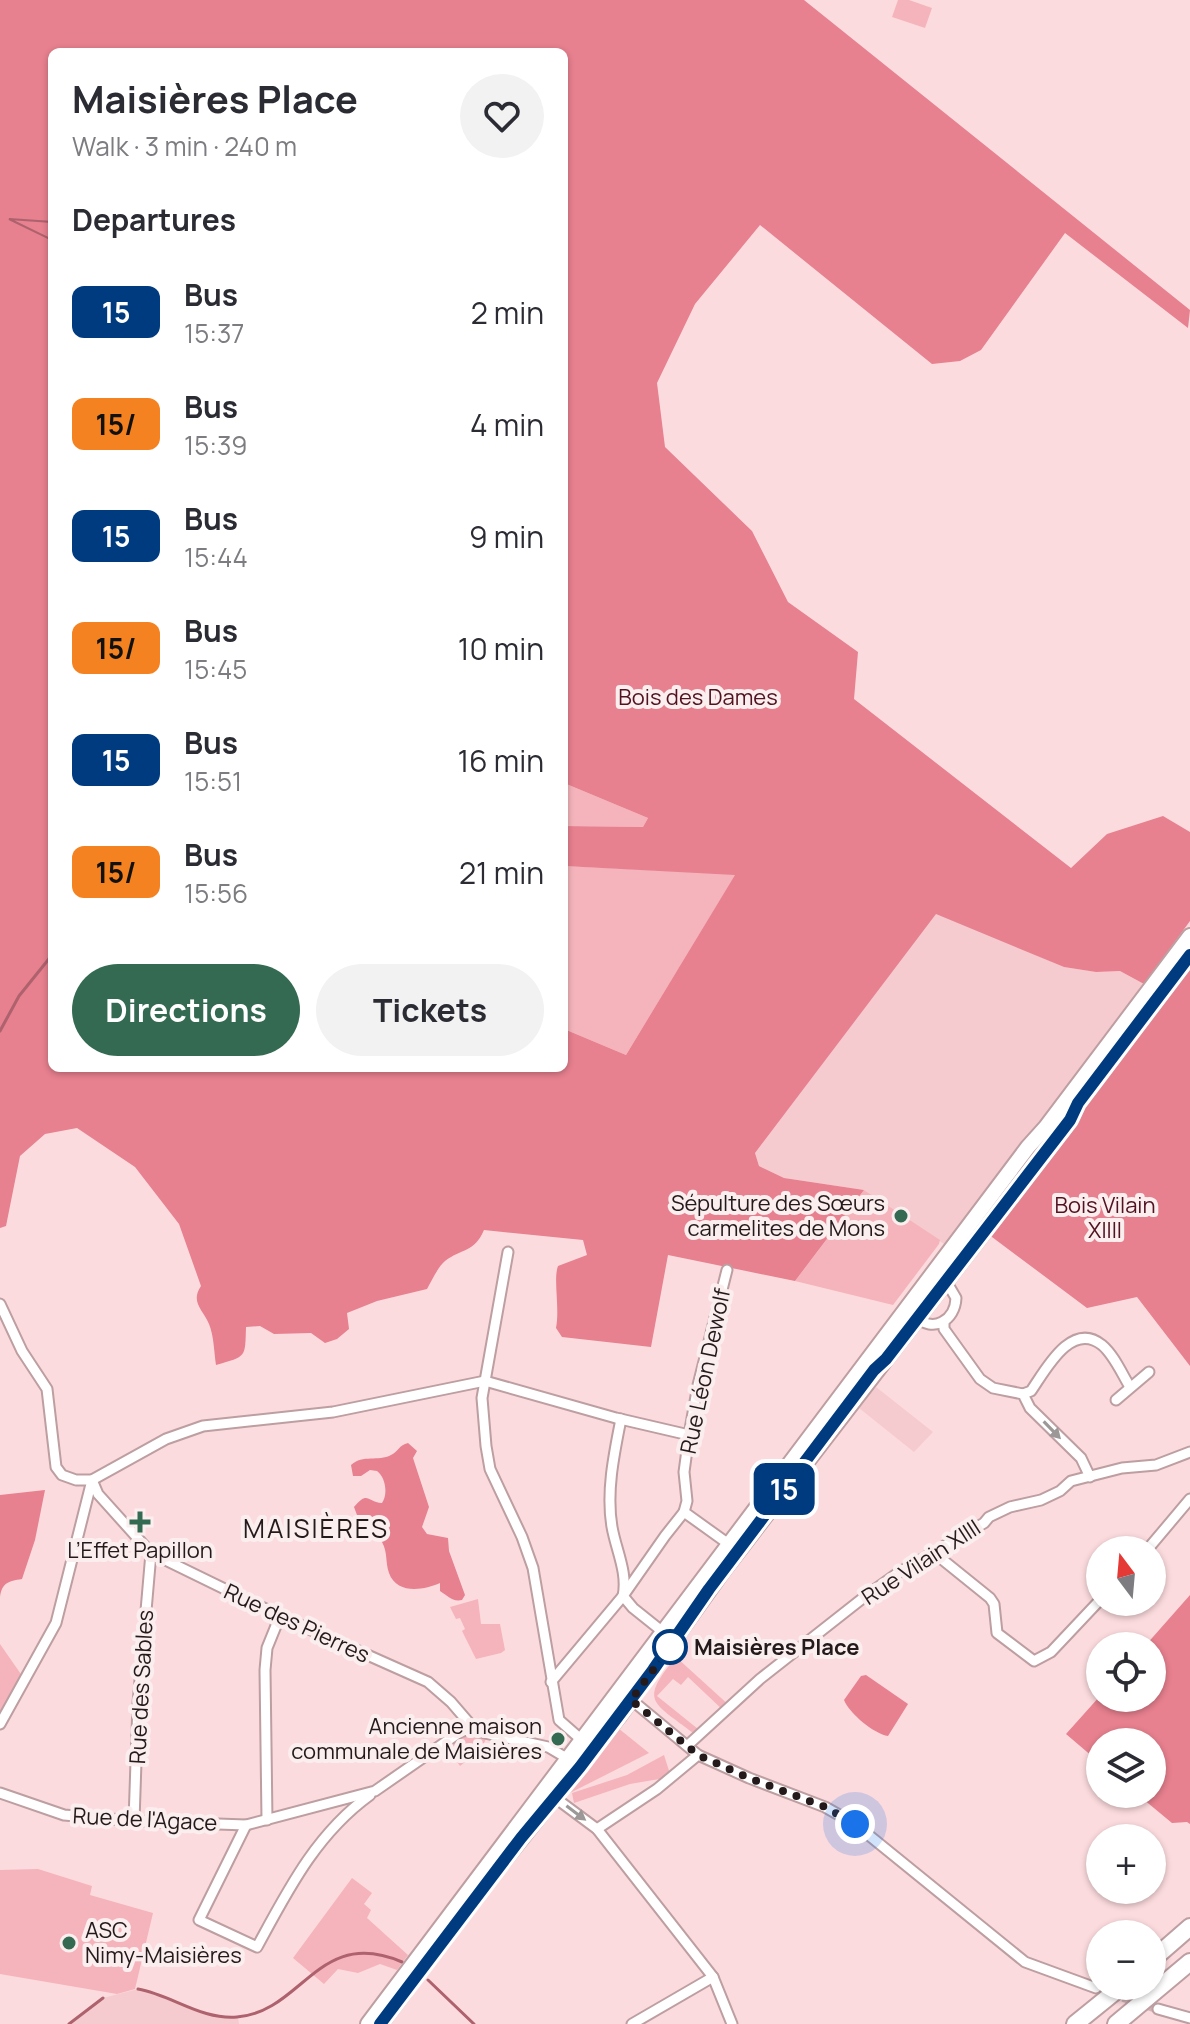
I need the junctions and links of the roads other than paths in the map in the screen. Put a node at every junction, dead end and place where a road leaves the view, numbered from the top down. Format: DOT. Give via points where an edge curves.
graph roads {
  1 [pos="1190,936"];
  2 [pos="1190,955"];
  3 [pos="508,1252"];
  4 [pos="727,1270"];
  5 [pos="946,1281"];
  6 [pos="913,1301"];
  7 [pos="0,1304"];
  8 [pos="916,1319"];
  9 [pos="944,1322"];
  10 [pos="1149,1372"];
  11 [pos="485,1381"];
  12 [pos="1130,1387"];
  13 [pos="1023,1394"];
  14 [pos="1116,1400"];
  15 [pos="621,1419"];
  16 [pos="689,1435"];
  17 [pos="1188,1453"];
  18 [pos="1190,1465"];
  19 [pos="1090,1477"];
  20 [pos="92,1480"];
  21 [pos="1190,1499"];
  22 [pos="684,1512"];
  23 [pos="1159,1536"];
  24 [pos="730,1545"];
  25 [pos="933,1552"];
  26 [pos="151,1553"];
  27 [pos="623,1596"];
  28 [pos="1086,1615"];
  29 [pos="280,1616"];
  30 [pos="663,1632"];
  31 [pos="551,1682"];
  32 [pos="626,1695"];
  33 [pos="0,1724"];
  34 [pos="473,1728"];
  35 [pos="587,1745"];
  36 [pos="688,1745"];
  37 [pos="698,1755"];
  38 [pos="574,1763"];
  39 [pos="375,1791"];
  40 [pos="0,1793"];
  41 [pos="554,1797"];
  42 [pos="267,1820"];
  43 [pos="134,1821"];
  44 [pos="246,1825"];
  45 [pos="597,1829"];
  46 [pos="1190,1927"];
  47 [pos="1166,1948"];
  48 [pos="1190,1962"];
  49 [pos="713,1977"];
  50 [pos="1086,1984"];
  51 [pos="1105,2000"];
  52 [pos="1158,2009"];
  53 [pos="1190,2018"];
  54 [pos="368,2024"];
  55 [pos="380,2024"];
  56 [pos="633,2024"];
  57 [pos="732,2024"];
  58 [pos="1075,2024"];
  59 [pos="1116,2024"];
  1 -- 6 [label="main road"];
  2 -- 5 [label="main road"];
  3 -- 11 [label="street"];
  4 -- 16 [label="street, Rue Léon Dewolf"];
  5 -- 8 [label="main road"];
  5 -- 9 [label="street" via="956,1303"];
  6 -- 8 [label="street"];
  6 -- 24 [label="main road"];
  7 -- 20 [label="street" via="47,1389 59,1472"];
  8 -- 9 [label="street"];
  8 -- 32 [label="main road"];
  9 -- 13 [label="street" via="980,1379 993,1388"];
  10 -- 12 [label="street"];
  11 -- 15 [label="street"];
  11 -- 20 [label="street" via="333,1412 203,1426 166,1439"];
  11 -- 31 [label="street" via="482,1413 488,1457 533,1568"];
  12 -- 13 [label="street" via="1102,1345 1079,1340 1064,1346 1031,1391"];
  12 -- 14 [label="street"];
  13 -- 19 [label="street, one-way" via="1030,1408 1081,1458"];
  15 -- 16 [label="street"];
  15 -- 27 [label="street" via="611,1517 625,1579"];
  16 -- 22 [label="street, Rue Léon Dewolf"];
  17 -- 18 [label="street"];
  17 -- 19 [label="street, Rue Vilain XIIII" via="1156,1465"];
  19 -- 25 [label="street, Rue Vilain XIIII" via="989,1517"];
  20 -- 26 [label="street, Rue des Pierres" via="98,1494"];
  20 -- 33 [label="street" via="56,1623"];
  21 -- 23 [label="street"];
  22 -- 24 [label="street"];
  22 -- 27 [label="street"];
  24 -- 30 [label="main road"];
  25 -- 28 [label="street" via="990,1598 997,1633 1034,1661 1051,1652"];
  25 -- 36 [label="street, Rue Vilain XIIII" via="824,1628"];
  26 -- 29 [label="street, Rue des Pierres"];
  26 -- 43 [label="street, Rue des Sables"];
  27 -- 30 [label="street"];
  27 -- 31 [label="street"];
  29 -- 34 [label="street, Rue des Pierres" via="428,1682"];
  29 -- 42 [label="street" via="265,1670"];
  30 -- 32 [label="main road"];
  31 -- 35 [label="street" via="559,1720"];
  32 -- 35 [label="main road"];
  32 -- 36 [label="street"];
  34 -- 38 [label="street" via="548,1747"];
  34 -- 39 [label="street, Rue de l'Agace"];
  35 -- 38 [label="main road"];
  36 -- 37 [label="street"];
  37 -- 45 [label="street"];
  37 -- 50 [label="street" via="855,1824 1025,1962"];
  38 -- 41 [label="main road"];
  38 -- 54 [label="main road"];
  39 -- 42 [label="street, Rue de l'Agace"];
  39 -- 44 [label="street, Rue de l'Agace" via="342,1817 309,1856 257,1947 199,1920"];
  40 -- 43 [label="street, Rue de l'Agace" via="64,1815"];
  41 -- 45 [label="street, one-way"];
  41 -- 55 [label="main road"];
  42 -- 44 [label="street, Rue de l'Agace"];
  43 -- 44 [label="street, Rue de l'Agace"];
  45 -- 49 [label="street"];
  46 -- 47 [label="highway"];
  48 -- 59 [label="highway"];
  49 -- 56 [label="street"];
  49 -- 57 [label="street"];
  51 -- 58 [label="highway"];
  52 -- 53 [label="street"];
}
